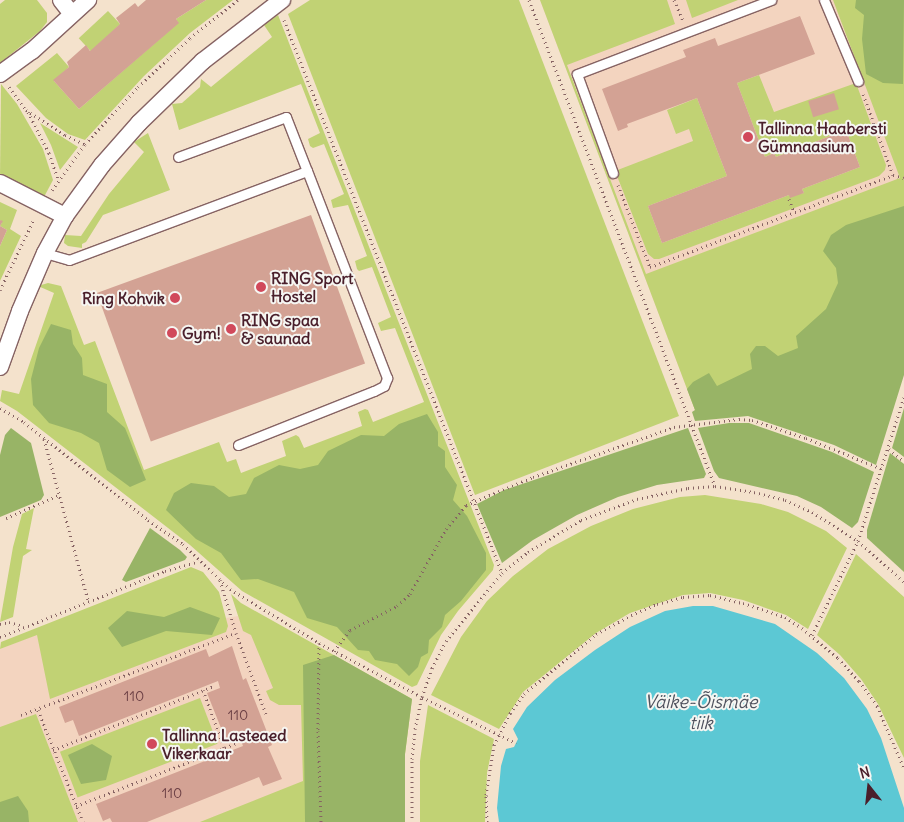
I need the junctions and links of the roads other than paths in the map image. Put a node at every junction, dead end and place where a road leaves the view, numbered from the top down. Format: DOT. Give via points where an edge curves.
graph roads {
  1 [pos="61,0"];
  2 [pos="88,0"];
  3 [pos="771,0"];
  4 [pos="824,0"];
  5 [pos="279,2"];
  6 [pos="71,13"];
  7 [pos="0,74"];
  8 [pos="858,81"];
  9 [pos="178,157"];
  10 [pos="307,171"];
  11 [pos="613,173"];
  12 [pos="0,183"];
  13 [pos="65,216"];
  14 [pos="45,253"];
  15 [pos="0,367"];
  16 [pos="238,446"];
  1 -- 6 [label="street"];
  2 -- 6 [label="street"];
  3 -- 11 [label="lane" via="577,74"];
  4 -- 8 [label="lane"];
  5 -- 13 [label="street" via="203,61 139,123"];
  6 -- 7 [label="street" via="32,51"];
  9 -- 10 [label="lane" via="286,117"];
  10 -- 14 [label="lane" via="69,260"];
  10 -- 16 [label="lane" via="387,378 384,386 374,391"];
  12 -- 13 [label="street"];
  13 -- 14 [label="street"];
  14 -- 15 [label="street"];
}
